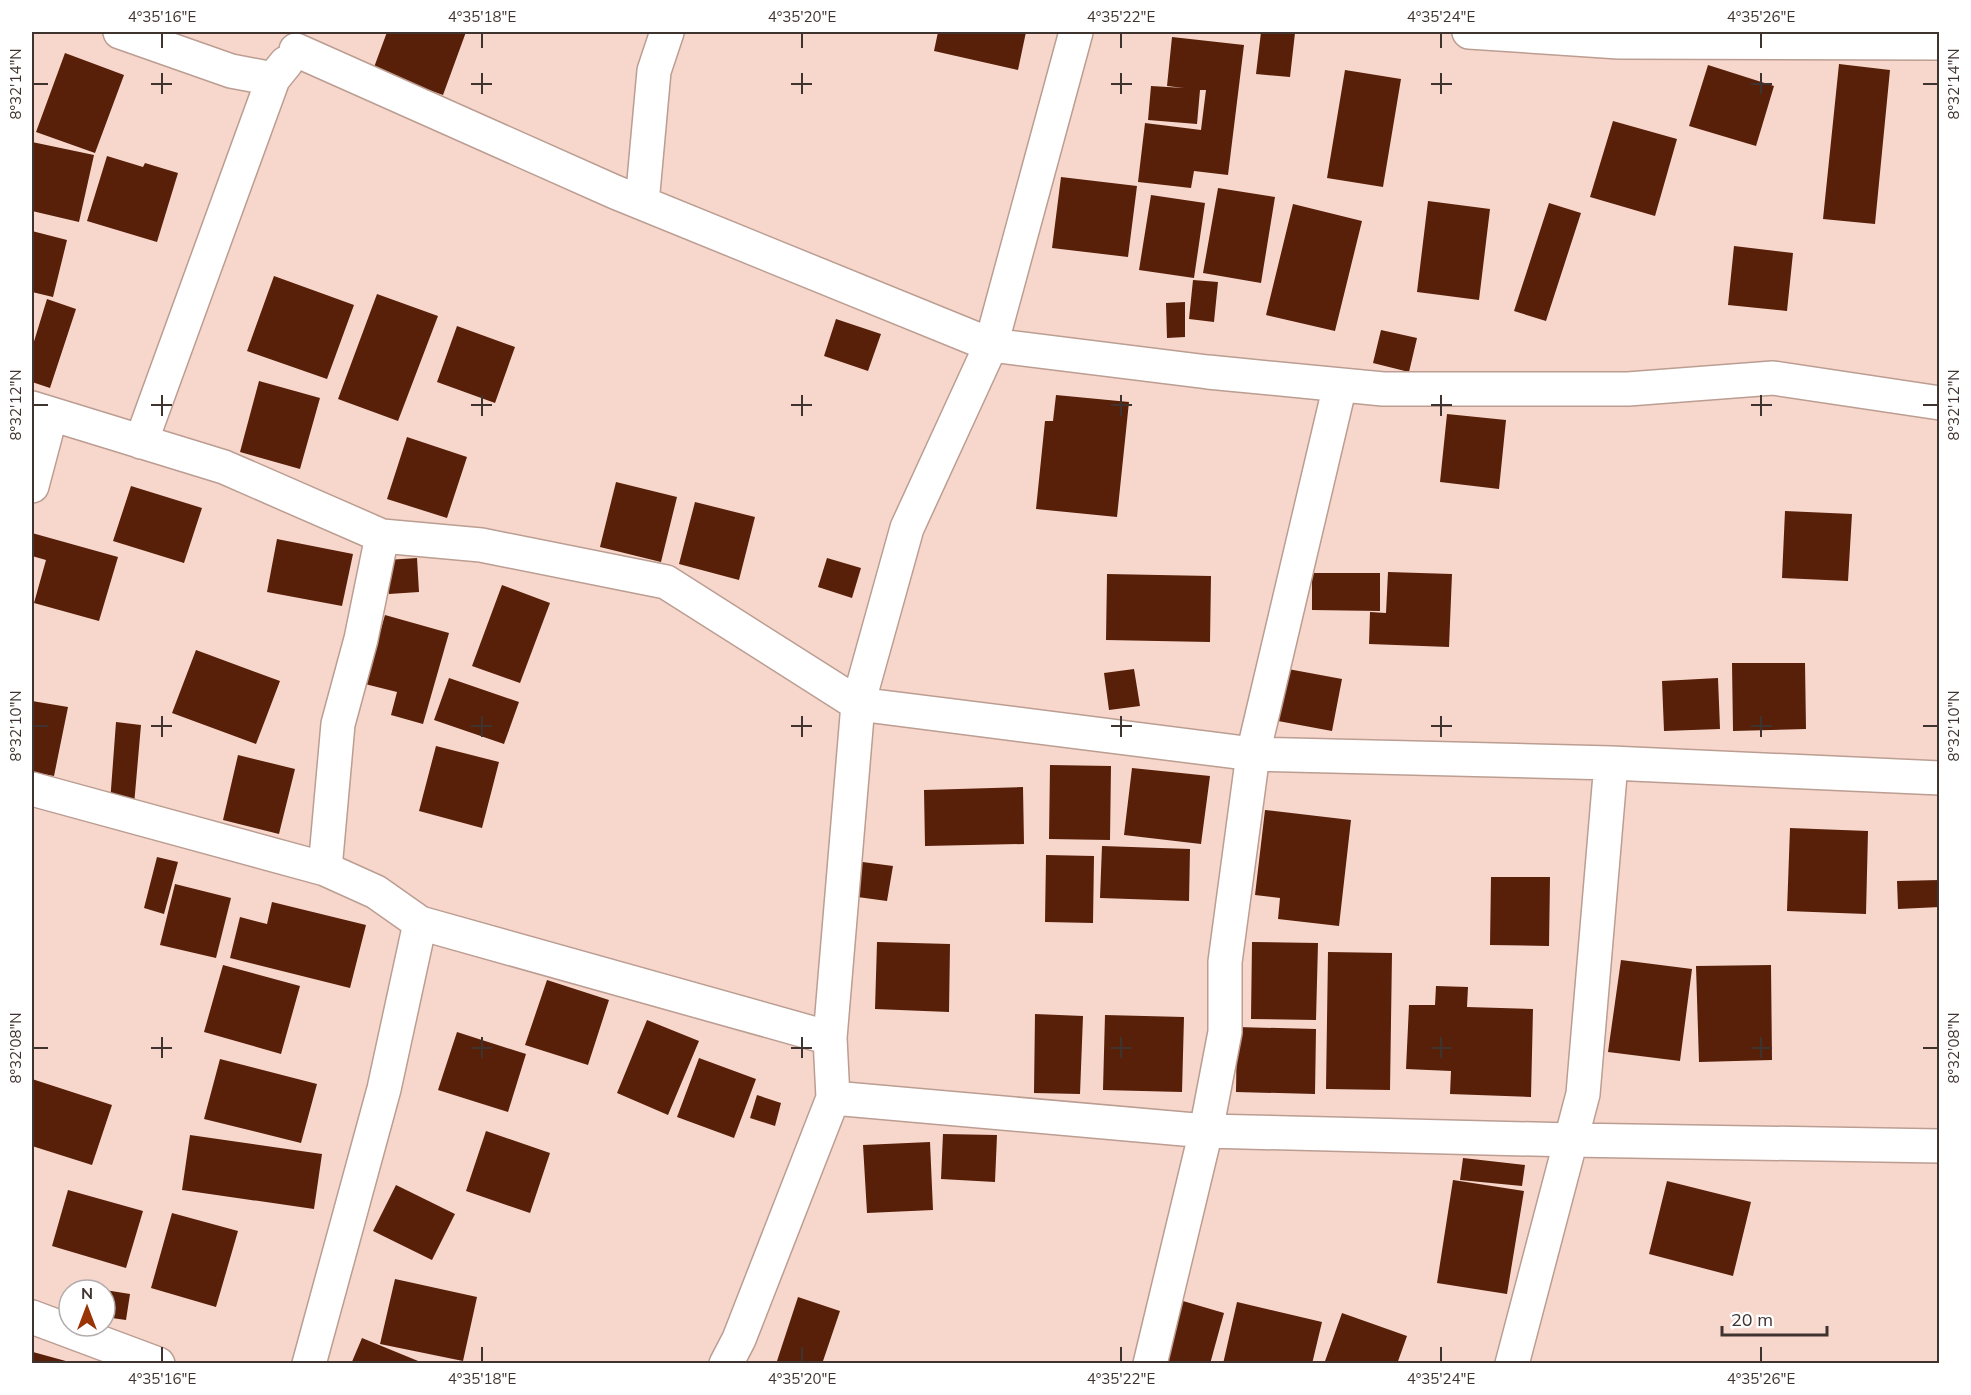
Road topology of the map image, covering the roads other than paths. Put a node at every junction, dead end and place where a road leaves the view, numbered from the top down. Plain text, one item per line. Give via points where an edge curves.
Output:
1 (120, 32) edge
2 (667, 32) edge
3 (1076, 32) edge
4 (1469, 32) edge
5 (303, 41) edge
6 (1940, 43) edge
7 (273, 79) junction
8 (642, 203) junction
9 (991, 345) junction
10 (1340, 385) junction
11 (1940, 403) edge
12 (41, 411) edge
13 (141, 442) junction
14 (32, 486) edge
15 (382, 536) junction
16 (858, 705) junction
17 (1253, 754) junction
18 (1611, 763) junction
19 (1940, 778) edge
20 (32, 789) edge
21 (325, 869) junction
22 (420, 923) junction
23 (830, 1038) junction
24 (833, 1098) junction
25 (1206, 1131) junction
26 (1571, 1140) junction
27 (1940, 1146) edge
28 (32, 1317) edge
29 (158, 1364) edge
30 (309, 1364) edge
31 (726, 1364) edge
32 (1150, 1364) edge
33 (1512, 1364) edge

1 - 7 street via 231,71
2 - 8 street via 654,71
3 - 9 street
4 - 6 street via 1619,42
5 - 7 street
5 - 8 street
7 - 13 street
8 - 9 street
9 - 10 street
9 - 16 street via 907,528
10 - 11 street via 1383,389 1628,389 1773,378
10 - 17 street
12 - 13 street
12 - 14 street
13 - 15 street via 224,467
15 - 16 street via 481,545 666,582
15 - 21 street via 361,639 338,724
16 - 17 street
16 - 23 street
17 - 18 street
17 - 25 street via 1225,962 1225,1032
18 - 19 street
18 - 26 street via 1584,1094
20 - 21 street
21 - 22 street via 376,892
22 - 23 street
22 - 30 street via 384,1089
23 - 24 street
24 - 25 street
24 - 31 street via 739,1340
25 - 26 street
25 - 32 street
26 - 27 street
26 - 33 street
28 - 29 street

